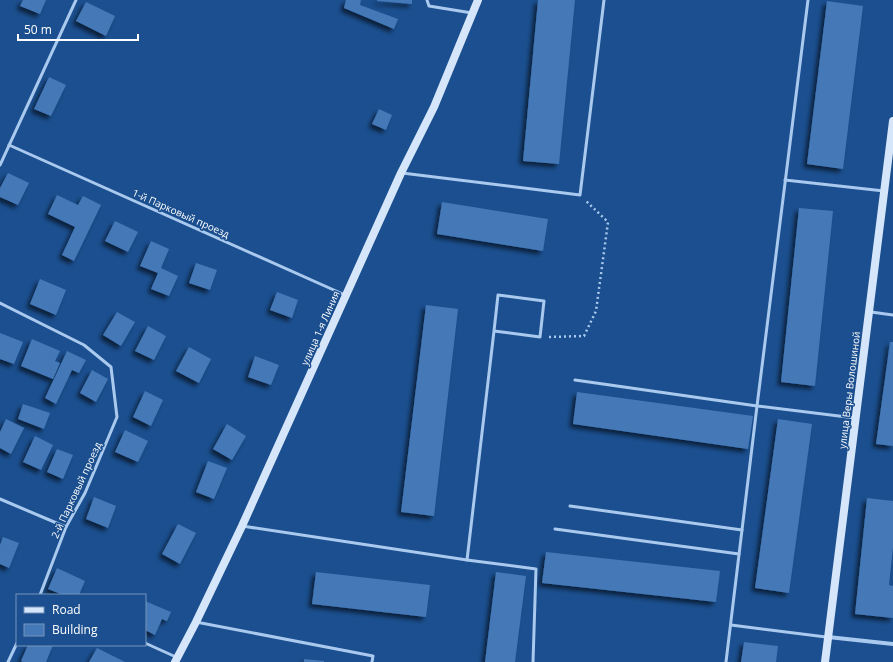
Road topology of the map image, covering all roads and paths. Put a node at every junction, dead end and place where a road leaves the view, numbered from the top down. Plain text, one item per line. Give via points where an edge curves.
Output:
1 (76, 0) edge
2 (427, 0) edge
3 (478, 0) edge
4 (604, 0) edge
5 (808, 0) edge
6 (474, 13) junction
7 (893, 121) edge
8 (892, 134) edge
9 (9, 145) junction
10 (0, 165) edge
11 (400, 173) junction
12 (785, 180) junction
13 (884, 191) junction
14 (580, 195) junction
15 (346, 295) junction
16 (0, 302) edge
17 (869, 312) junction
18 (893, 315) edge
19 (494, 331) junction
20 (540, 337) junction
21 (575, 380) dead end
22 (757, 406) junction
23 (856, 418) junction
24 (0, 499) edge
25 (570, 506) dead end
26 (242, 526) junction
27 (66, 527) junction
28 (554, 529) dead end
29 (742, 530) junction
30 (740, 554) junction
31 (467, 560) junction
32 (40, 594) edge
33 (196, 622) junction
34 (731, 625) junction
35 (828, 637) junction
36 (146, 644) edge
37 (893, 644) edge
38 (16, 645) edge
39 (176, 660) edge
40 (8, 662) edge
41 (372, 662) edge
42 (533, 662) edge
43 (726, 662) edge
44 (824, 662) edge

1 - 9 lane
2 - 6 lane via 429,6
3 - 6 main road, улица 1-я Линия
4 - 14 lane
5 - 12 lane
6 - 11 main road, улица 1-я Линия via 434,107
7 - 8 main road, улица Веры Волошиной
8 - 13 main road, улица Веры Волошиной
9 - 10 lane
9 - 15 lane, 1-й Парковый проезд
11 - 14 lane
11 - 15 main road, улица 1-я Линия
12 - 13 lane
12 - 22 lane
13 - 17 main road, улица Веры Волошиной
14 - 20 path via 608,222 596,311 584,336
15 - 26 main road, улица 1-я Линия
16 - 27 lane, 2-й Парковый проезд via 84,346 111,367 117,417 85,493
17 - 18 lane
17 - 23 main road, улица Веры Волошиной
19 - 20 lane
19 - 20 lane via 498,295 514,297 544,301
19 - 31 lane
21 - 22 lane
22 - 23 lane
22 - 29 lane
23 - 35 main road, улица Веры Волошиной
24 - 27 lane
25 - 29 lane
26 - 31 lane
26 - 33 main road, улица 1-я Линия
27 - 32 lane, 2-й Парковый проезд
28 - 30 lane
29 - 30 lane
30 - 34 lane
31 - 42 lane via 536,569
33 - 39 main road, улица 1-я Линия
33 - 41 lane via 373,656
34 - 35 lane
34 - 43 lane
35 - 37 street
35 - 44 main road, улица Веры Волошиной
36 - 39 lane
38 - 40 lane

